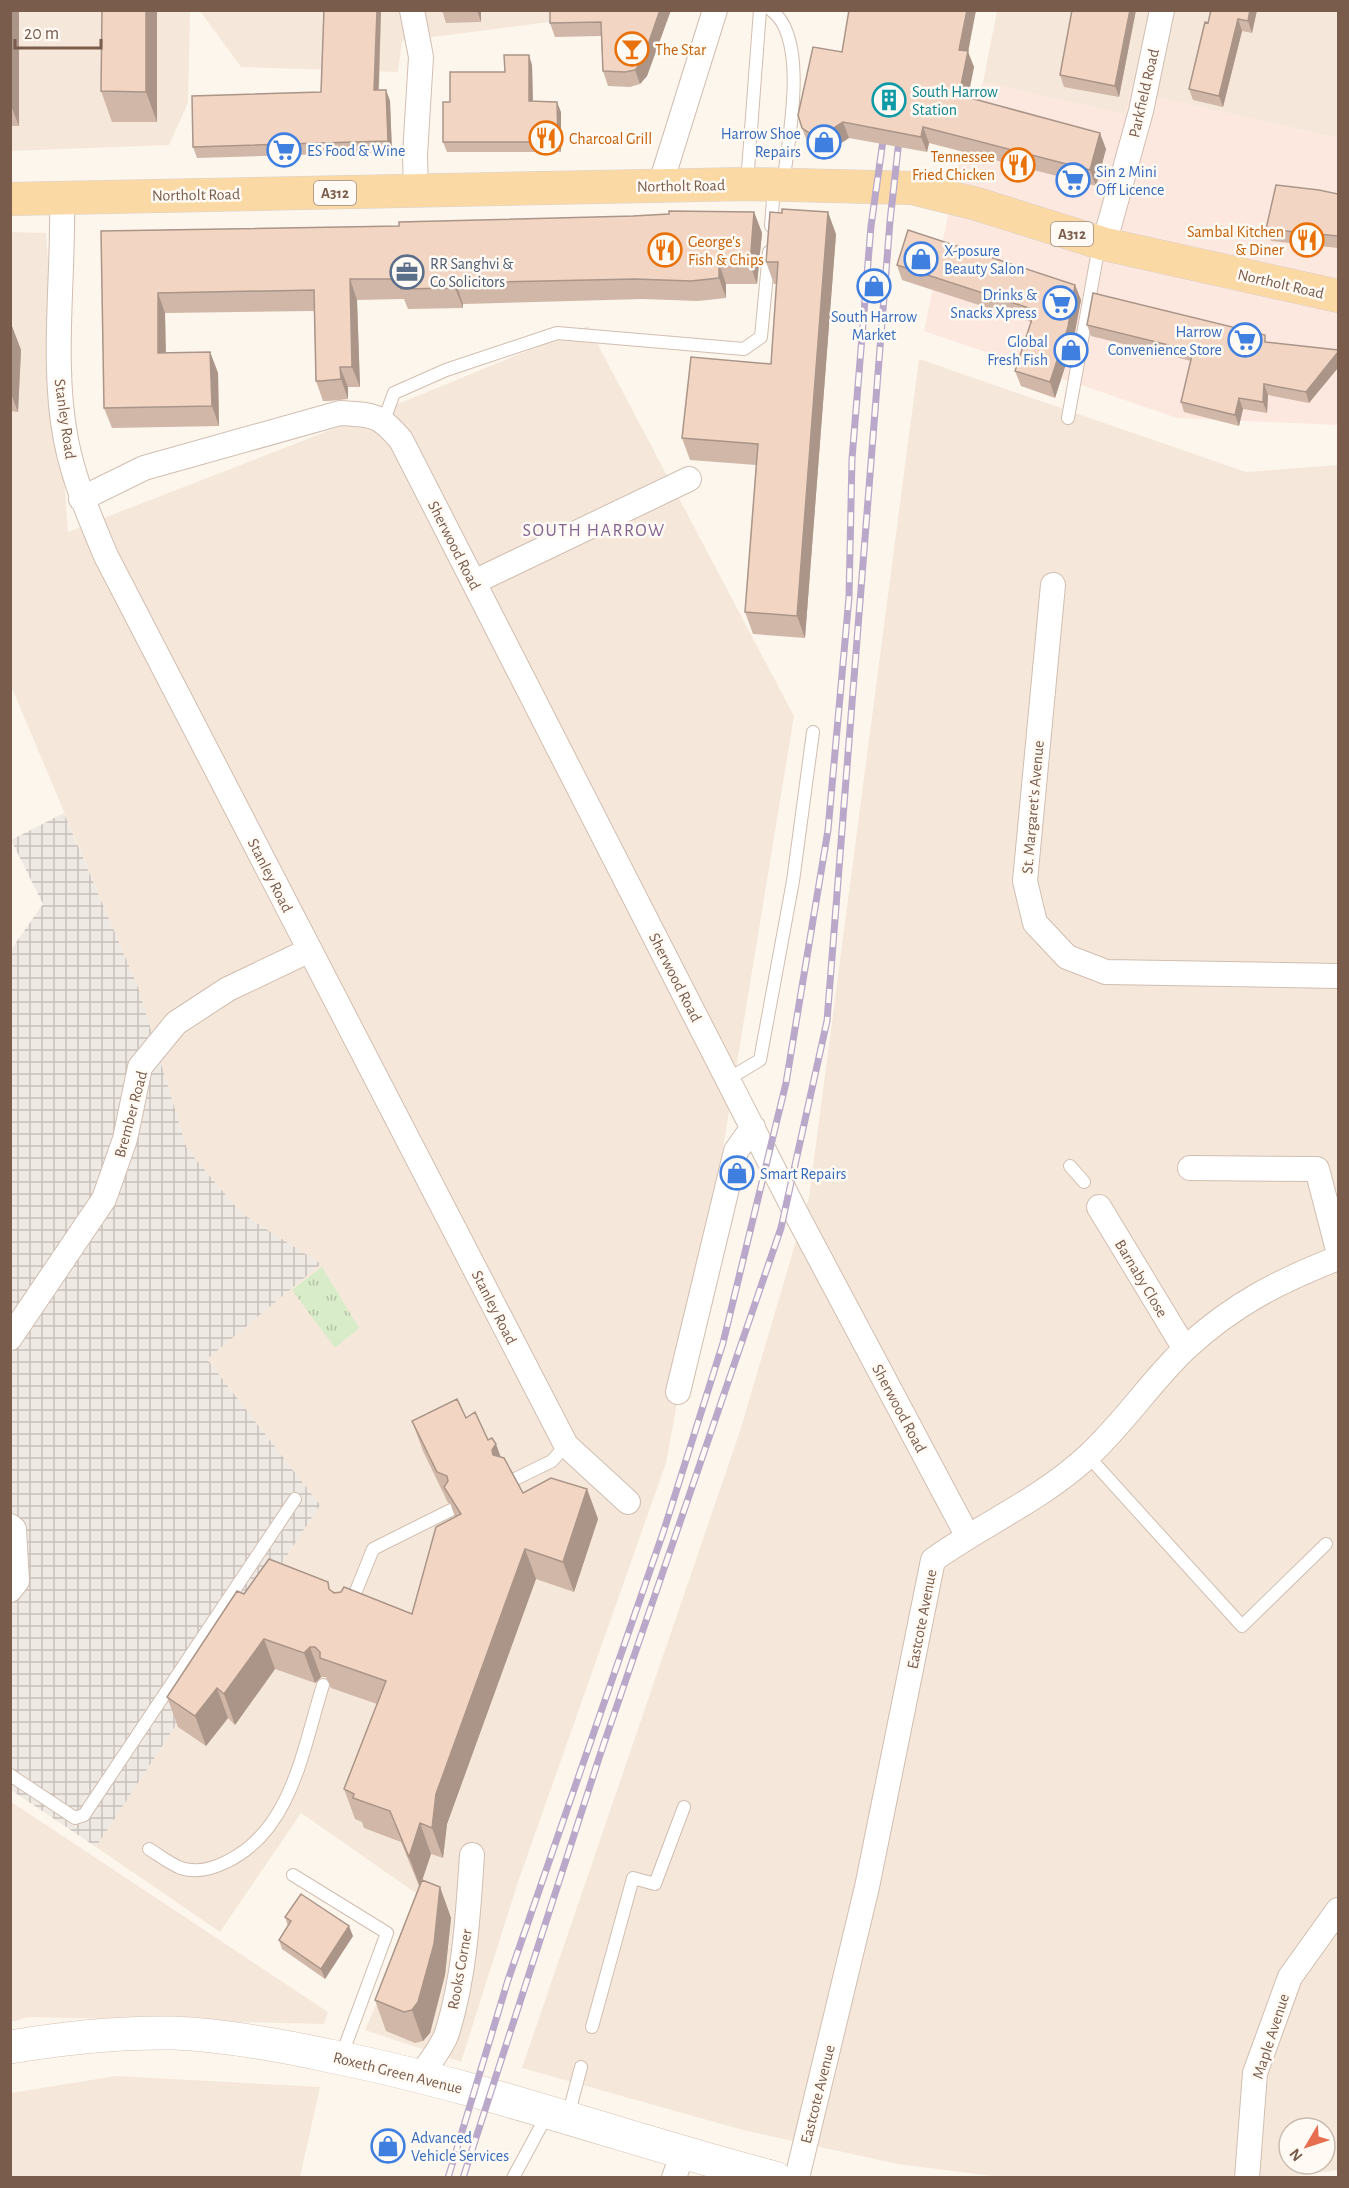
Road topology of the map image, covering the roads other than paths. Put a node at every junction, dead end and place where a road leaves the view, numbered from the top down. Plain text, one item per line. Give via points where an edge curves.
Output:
1 (412, 10) edge
2 (715, 10) edge
3 (759, 10) edge
4 (771, 10) edge
5 (1162, 10) edge
6 (768, 184) junction
7 (660, 186) junction
8 (416, 192) junction
9 (62, 198) junction
10 (10, 199) edge
11 (1101, 243) junction
12 (1338, 296) edge
13 (1068, 418) dead end
14 (384, 420) junction
15 (689, 479) dead end
16 (81, 499) junction
17 (474, 582) junction
18 (1053, 585) dead end
19 (813, 732) dead end
20 (310, 950) junction
21 (1338, 976) edge
22 (728, 1079) junction
23 (753, 1127) junction
24 (1070, 1166) dead end
25 (1190, 1168) dead end
26 (1084, 1182) dead end
27 (1099, 1207) dead end
28 (1338, 1250) edge
29 (1338, 1258) edge
30 (10, 1338) edge
31 (1185, 1348) junction
32 (678, 1392) dead end
33 (566, 1446) junction
34 (1088, 1456) junction
35 (510, 1481) edge
36 (296, 1499) dead end
37 (628, 1502) dead end
38 (451, 1510) edge
39 (10, 1526) edge
40 (967, 1535) junction
41 (1326, 1544) dead end
42 (10, 1590) edge
43 (347, 1615) edge
44 (323, 1685) edge
45 (10, 1775) edge
46 (684, 1807) dead end
47 (150, 1849) dead end
48 (472, 1855) dead end
49 (293, 1875) dead end
50 (1338, 1910) edge
51 (592, 2027) dead end
52 (10, 2047) edge
53 (340, 2058) junction
54 (581, 2067) dead end
55 (420, 2076) junction
56 (558, 2115) junction
57 (678, 2166) edge
58 (513, 2178) edge
59 (775, 2178) edge
60 (797, 2178) edge
61 (1247, 2178) edge

1 - 8 street via 421,57
2 - 7 street
3 - 6 lane
4 - 6 lane via 781,18 792,51 791,114
5 - 11 street, Parkfield Road via 1141,111
6 - 7 main road, Northolt Road / A312
6 - 11 main road, Northolt Road / A312 via 919,189
6 - 14 lane via 761,337 744,349 557,333 446,370 394,393
7 - 8 main road, Northolt Road / A312
8 - 9 main road, Northolt Road / A312
9 - 10 main road, Northolt Road / A312
9 - 16 street, Stanley Road via 60,370 66,439
11 - 12 main road, Northolt Road / A312
11 - 13 lane
14 - 16 street via 340,413 144,468
14 - 17 street, Sherwood Road via 401,440
15 - 17 street
16 - 20 street, Stanley Road via 106,556
17 - 22 street, Sherwood Road
18 - 21 street, St. Margaret's Avenue via 1025,881 1035,923 1067,957 1106,972
19 - 22 lane via 793,881 760,1060
20 - 30 street, Brember Road via 228,989 176,1023 140,1067 124,1139 104,1199
20 - 33 street, Stanley Road
22 - 23 street, Sherwood Road
23 - 32 street via 736,1150
23 - 40 street, Sherwood Road
24 - 26 lane
25 - 28 street via 1317,1169
27 - 31 street, Barnaby Close
29 - 31 street, Eastcote Avenue via 1278,1282 1226,1314
31 - 34 street, Eastcote Avenue
33 - 35 lane via 552,1461
33 - 37 street, Stanley Road
34 - 40 street, Eastcote Avenue via 1023,1505
34 - 41 lane via 1242,1626
36 - 45 lane via 84,1815 75,1818
38 - 43 lane via 373,1550
39 - 42 street via 15,1529 16,1581
40 - 60 street, Eastcote Avenue via 933,1560 867,1887
44 - 47 lane via 290,1791 276,1818 255,1841 223,1864 195,1871 180,1868
46 - 51 lane via 655,1884 633,1878
48 - 55 street, Rooks Corner via 468,1916 451,2014 446,2035
49 - 53 lane via 387,1933
50 - 61 street, Maple Avenue via 1290,1977 1255,2073
52 - 53 street, Roxeth Green Avenue via 62,2038 173,2033 282,2046
53 - 55 street, Roxeth Green Avenue
54 - 56 lane
55 - 56 street, Roxeth Green Avenue
56 - 57 street, Roxeth Green Avenue
56 - 58 lane
57 - 59 street, Roxeth Green Avenue

